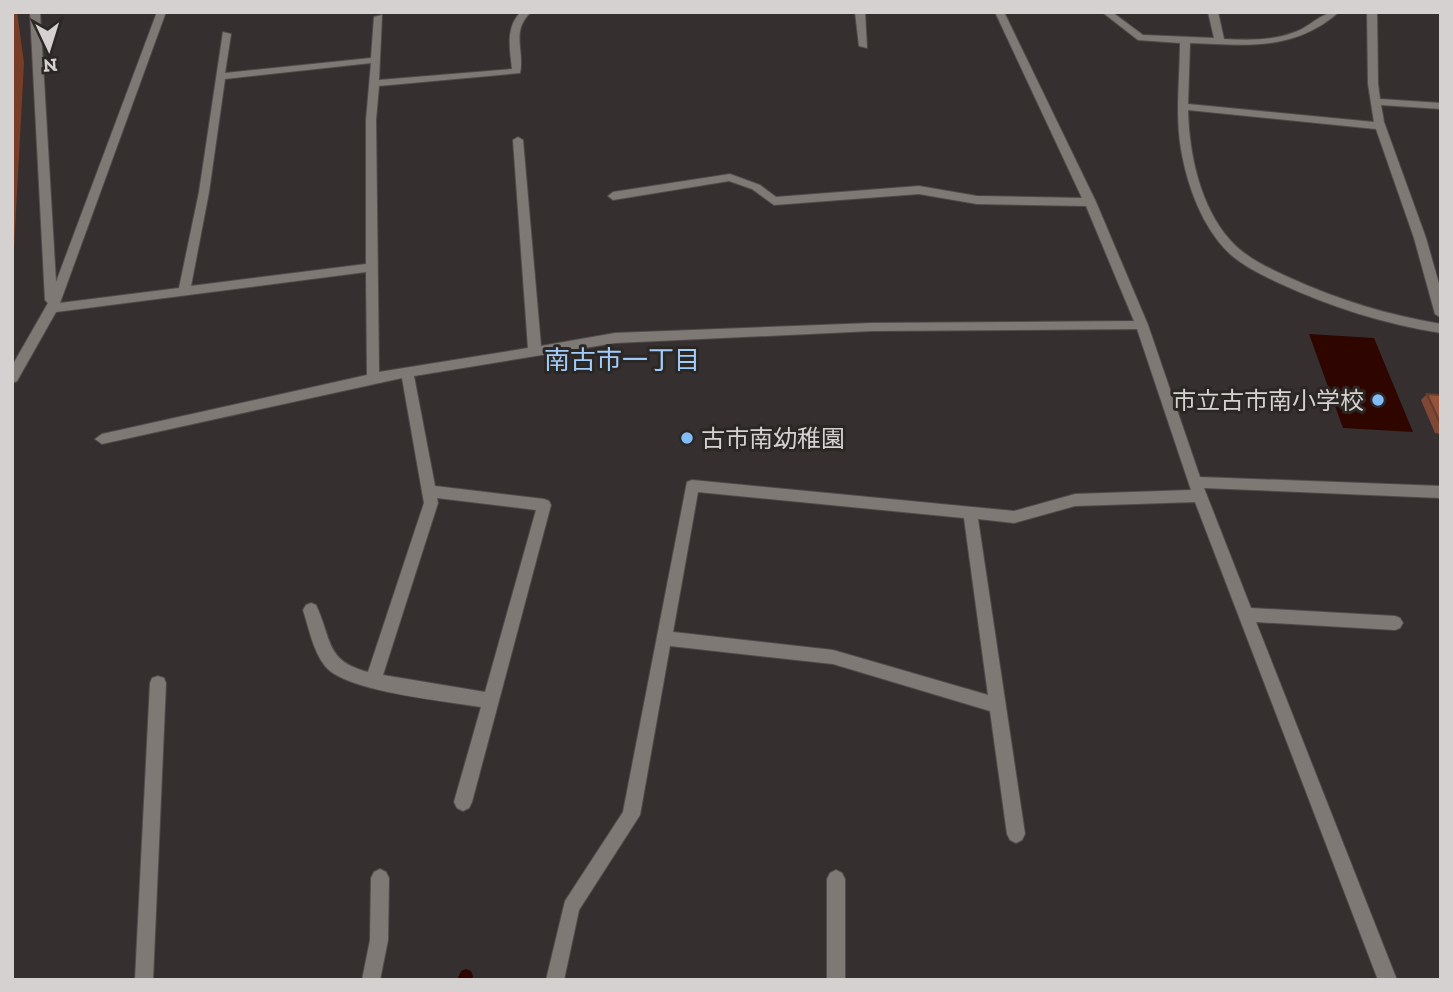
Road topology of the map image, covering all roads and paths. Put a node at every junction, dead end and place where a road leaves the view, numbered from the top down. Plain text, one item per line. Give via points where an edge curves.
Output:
1 (35, 12) edge
2 (162, 12) edge
3 (527, 12) edge
4 (860, 12) edge
5 (999, 12) edge
6 (1106, 12) edge
7 (1213, 12) edge
8 (1335, 12) edge
9 (1372, 12) edge
10 (379, 17) dead end
11 (226, 34) dead end
12 (1185, 42) junction
13 (1220, 42) junction
14 (864, 46) dead end
15 (376, 60) junction
16 (220, 78) junction
17 (374, 83) junction
18 (1376, 102) junction
19 (1441, 106) edge
20 (1185, 107) junction
21 (1380, 126) junction
22 (518, 140) dead end
23 (613, 196) dead end
24 (1090, 202) junction
25 (372, 267) junction
26 (184, 292) junction
27 (52, 308) junction
28 (1441, 314) edge
29 (1142, 325) junction
30 (1441, 329) edge
31 (535, 351) junction
32 (407, 372) junction
33 (12, 378) edge
34 (373, 378) junction
35 (103, 439) dead end
36 (1197, 489) junction
37 (429, 491) junction
38 (1441, 492) edge
39 (970, 513) junction
40 (311, 610) dead end
41 (1245, 614) junction
42 (1395, 623) dead end
43 (664, 638) junction
44 (373, 681) junction
45 (158, 683) dead end
46 (489, 701) junction
47 (998, 706) junction
48 (463, 802) dead end
49 (1017, 834) dead end
50 (380, 878) dead end
51 (835, 879) dead end
52 (145, 980) edge
53 (371, 980) edge
54 (555, 980) edge
55 (836, 980) edge
56 (1388, 980) edge

1 - 27 street
2 - 27 street
3 - 17 street via 515,27 517,71
4 - 14 street
5 - 24 street
6 - 12 street via 1141,38
7 - 13 street
8 - 13 street via 1282,40
9 - 18 street
10 - 15 street
11 - 16 street
12 - 13 street
12 - 20 street
15 - 16 street
15 - 17 street
16 - 26 street
17 - 25 street
18 - 19 street
18 - 21 street
20 - 21 street
20 - 30 street via 1185,147 1193,183 1232,249 1264,271 1332,303 1389,321
21 - 28 street
22 - 31 street
23 - 24 street via 730,177 756,187 774,201 919,190 977,200
24 - 29 street
25 - 26 street
25 - 34 street
26 - 27 street
27 - 33 street
29 - 31 street via 872,327 615,338
29 - 36 street
31 - 32 street
32 - 34 street
32 - 37 street
34 - 35 street
36 - 38 street
36 - 39 street via 1074,500 1014,517
36 - 41 street
37 - 44 street via 431,503
37 - 46 street via 544,505
39 - 43 street via 692,486
39 - 47 street
40 - 44 street via 329,663 346,675
41 - 42 street
41 - 56 street
43 - 47 street via 833,657
43 - 54 street via 631,815 571,907
44 - 46 street
45 - 52 street
46 - 48 street
47 - 49 street
50 - 53 street via 379,940
51 - 55 street

